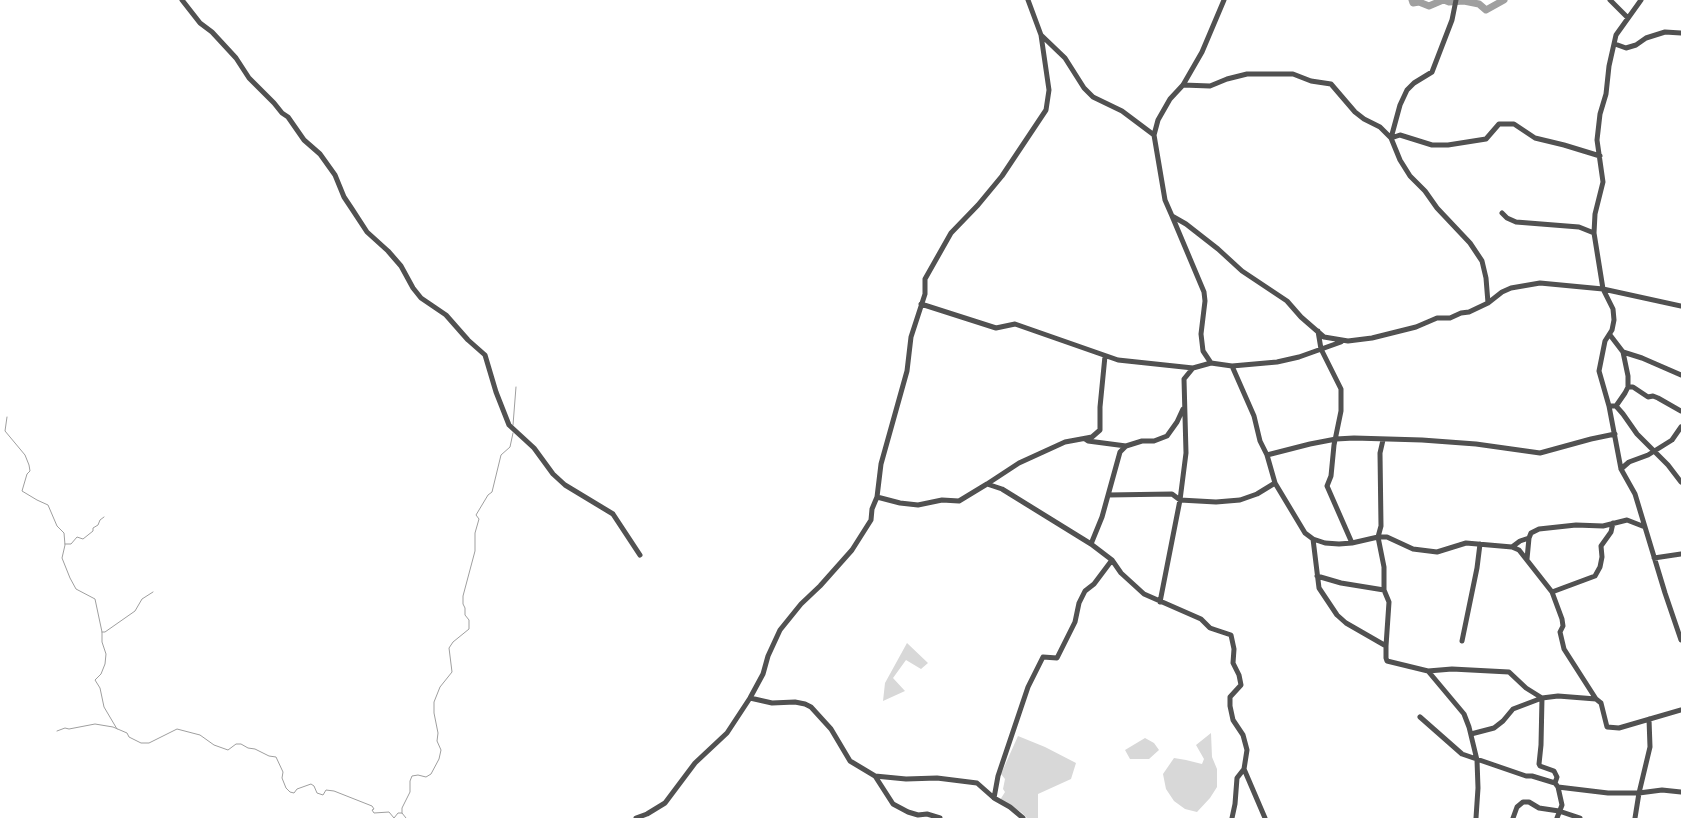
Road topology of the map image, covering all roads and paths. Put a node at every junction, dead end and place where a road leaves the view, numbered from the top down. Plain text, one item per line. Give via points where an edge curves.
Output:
1 (182, 0) edge
2 (1028, 0) edge
3 (1224, 0) edge
4 (1456, 0) edge
5 (1610, 0) edge
6 (1641, 0) edge
7 (1628, 18) junction
8 (1681, 34) edge
9 (1041, 35) junction
10 (1615, 44) junction
11 (1183, 85) junction
12 (1154, 135) junction
13 (1390, 138) junction
14 (1600, 156) junction
15 (1502, 212) dead end
16 (1172, 216) junction
17 (1594, 233) junction
18 (1603, 289) junction
19 (1488, 303) junction
20 (921, 304) junction
21 (1681, 306) edge
22 (1318, 331) junction
23 (1610, 335) junction
24 (1344, 341) junction
25 (1321, 349) junction
26 (1623, 352) junction
27 (1105, 356) junction
28 (1211, 363) junction
29 (1232, 366) junction
30 (1193, 368) junction
31 (1681, 375) edge
32 (1628, 387) junction
33 (1609, 406) junction
34 (1616, 406) junction
35 (1184, 407) junction
36 (1681, 411) edge
37 (1681, 427) edge
38 (1615, 434) junction
39 (1084, 439) junction
40 (1336, 439) junction
41 (1383, 440) junction
42 (1126, 446) junction
43 (1654, 452) junction
44 (1267, 455) junction
45 (1621, 469) junction
46 (1681, 482) edge
47 (1276, 483) junction
48 (986, 484) junction
49 (1108, 494) junction
50 (877, 497) junction
51 (1180, 500) junction
52 (1613, 523) junction
53 (1645, 527) junction
54 (1378, 537) junction
55 (1529, 538) junction
56 (1313, 539) junction
57 (1352, 543) junction
58 (1091, 544) junction
59 (1480, 544) junction
60 (1512, 547) junction
61 (640, 554) dead end
62 (1681, 554) edge
63 (1654, 558) junction
64 (1526, 559) junction
65 (1112, 560) junction
66 (1317, 576) junction
67 (1384, 590) junction
68 (1552, 592) junction
69 (1160, 602) junction
70 (1681, 640) edge
71 (1462, 642) dead end
72 (1386, 646) junction
73 (1428, 671) junction
74 (750, 698) junction
75 (1542, 698) junction
76 (1596, 700) junction
77 (1681, 710) edge
78 (1420, 717) dead end
79 (1649, 718) junction
80 (1471, 734) junction
81 (1478, 760) junction
82 (1244, 769) junction
83 (875, 776) junction
84 (1557, 785) junction
85 (1681, 792) edge
86 (1639, 793) junction
87 (994, 798) junction
88 (1559, 811) junction
89 (636, 818) edge
90 (940, 818) edge
91 (1023, 818) edge
92 (1232, 818) edge
93 (1265, 818) edge
94 (1476, 818) edge
95 (1513, 818) edge
96 (1557, 818) edge
97 (1580, 818) edge
98 (1636, 818) edge

1 - 61 street via 236,58 249,78 288,117 304,140 320,154 367,232 401,266 421,298 446,315 485,355 509,425 534,448 565,485 613,514
2 - 9 street
3 - 11 street via 1202,52
4 - 13 street via 1452,20 1432,72 1407,90
5 - 7 street
6 - 7 street
7 - 10 street via 1616,36
8 - 10 street via 1665,32 1626,48
9 - 12 street via 1071,65 1079,82 1094,97 1122,111
9 - 20 street via 1049,90 1046,110 1002,176 951,233 925,279
10 - 14 street via 1600,114 1597,140
11 - 12 street via 1170,99
11 - 13 street via 1210,86 1247,74 1293,74 1332,84 1355,112 1380,127
12 - 16 street via 1165,200
13 - 14 street via 1400,135 1448,145 1486,138 1498,124 1514,124 1535,138
13 - 19 street via 1410,176 1482,261
14 - 17 street via 1603,182
15 - 17 street via 1516,222 1579,227
16 - 22 street via 1242,271 1287,301
16 - 28 street via 1204,292 1202,344
17 - 18 street
18 - 19 street via 1540,283 1511,288
18 - 21 street
18 - 23 street via 1613,309
19 - 24 street via 1416,327
20 - 27 street via 996,328 1015,324
20 - 50 street via 911,337 907,371 881,464
22 - 24 street via 1324,336
22 - 25 street
23 - 26 street
23 - 33 street via 1605,341 1599,371
24 - 25 street
25 - 29 street via 1277,362
25 - 40 street via 1341,389
26 - 31 street
26 - 32 street
27 - 30 street
27 - 39 street via 1100,430
28 - 29 street
28 - 30 street
29 - 44 street
30 - 35 street via 1184,380
32 - 34 street
32 - 36 street
33 - 34 street
33 - 38 street
34 - 43 street
35 - 42 street via 1167,436
35 - 51 street via 1186,453
37 - 43 street via 1672,440
38 - 41 street via 1540,454 1476,444
38 - 45 street
39 - 42 street
39 - 48 street via 1065,442 1019,463
40 - 41 street
40 - 44 street
40 - 57 street via 1327,486
41 - 54 street
42 - 49 street via 1120,452
43 - 45 street via 1628,462
43 - 46 street
44 - 47 street
45 - 53 street via 1635,494
47 - 51 street via 1240,500
47 - 56 street via 1305,533
48 - 50 street via 959,501 911,505
48 - 58 street via 1002,490
49 - 51 street via 1172,494
49 - 58 street
50 - 74 street via 871,520 852,550 780,630
51 - 69 street
52 - 53 street via 1627,520
52 - 55 street via 1539,529
52 - 68 street via 1601,546 1600,567 1595,576
53 - 63 street
54 - 57 street
54 - 59 street via 1387,537 1413,549 1437,552 1466,544
54 - 67 street via 1384,567
55 - 60 street
55 - 64 street
56 - 57 street via 1324,543
56 - 66 street
58 - 65 street
59 - 60 street
59 - 71 street
60 - 64 street
62 - 63 street
63 - 70 street
64 - 68 street
65 - 69 street via 1144,594
65 - 87 street via 1085,591 1057,658 1043,657 1028,687 998,776
66 - 67 street
66 - 72 street via 1319,588 1337,615
67 - 72 street via 1388,602
68 - 76 street via 1562,619 1560,632 1564,649
69 - 82 street via 1201,619 1210,628 1231,635 1233,663 1241,685 1230,697 1230,706 1247,750
72 - 73 street via 1388,661
73 - 75 street via 1509,672
73 - 80 street via 1464,714
74 - 83 street via 772,703 795,702 812,707 831,729 850,761
74 - 89 street via 727,733 695,763 665,803
75 - 76 street via 1558,696
75 - 80 street via 1513,709 1494,728
75 - 84 street via 1539,764 1554,771
76 - 79 street via 1601,703 1607,727 1619,728
77 - 79 street
78 - 81 street via 1462,754
79 - 86 street via 1650,747
80 - 81 street
81 - 84 street
81 - 94 street
82 - 92 street via 1237,778
82 - 93 street
83 - 87 street via 977,783
83 - 90 street via 893,804 918,815
84 - 86 street via 1599,792
84 - 88 street via 1562,805
85 - 86 street
86 - 98 street
87 - 91 street
88 - 95 street via 1523,802 1517,806
88 - 96 street
88 - 97 street

